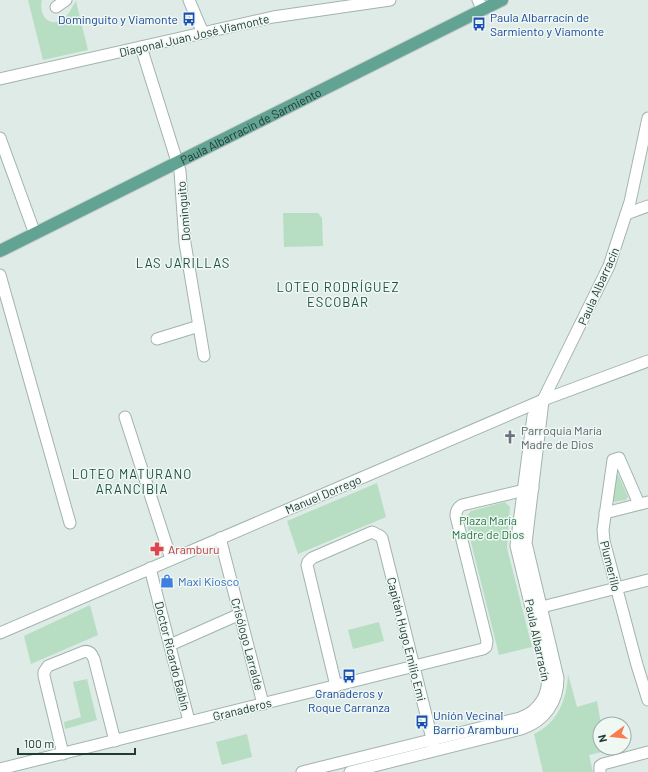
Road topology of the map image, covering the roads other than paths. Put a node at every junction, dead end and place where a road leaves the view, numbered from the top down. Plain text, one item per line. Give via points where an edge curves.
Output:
1 (66, 0) edge
2 (189, 0) edge
3 (390, 0) edge
4 (502, 0) edge
5 (347, 3) edge
6 (480, 5) edge
7 (56, 7) dead end
8 (203, 33) junction
9 (141, 47) junction
10 (0, 79) edge
11 (648, 118) edge
12 (0, 138) edge
13 (177, 162) junction
14 (648, 206) edge
15 (626, 214) junction
16 (35, 234) junction
17 (0, 251) edge
18 (0, 275) edge
19 (199, 326) junction
20 (157, 339) dead end
21 (204, 356) dead end
22 (648, 361) edge
23 (543, 400) junction
24 (125, 417) dead end
25 (528, 489) junction
26 (644, 503) edge
27 (605, 513) junction
28 (70, 523) dead end
29 (220, 538) junction
30 (171, 559) junction
31 (150, 568) junction
32 (648, 580) edge
33 (616, 588) junction
34 (536, 609) junction
35 (240, 614) junction
36 (0, 633) edge
37 (170, 645) junction
38 (414, 666) junction
39 (336, 686) junction
40 (648, 700) edge
41 (263, 704) junction
42 (189, 722) junction
43 (115, 741) junction
44 (434, 746) junction
45 (648, 752) edge
46 (63, 754) junction
47 (602, 768) edge
48 (0, 769) edge
49 (302, 772) edge
50 (350, 772) edge

1 - 7 street
2 - 8 street
3 - 5 street, Diagonal Juan José Viamonte
4 - 6 main road, Paula Albarracín de Sarmiento
5 - 8 street, Diagonal Juan José Viamonte
6 - 13 main road, Paula Albarracín de Sarmiento
8 - 9 street, Diagonal Juan José Viamonte
9 - 10 street, Diagonal Juan José Viamonte
9 - 13 street, Dominguito
11 - 15 street, Paula Albarracín
12 - 16 street
13 - 16 main road, Paula Albarracín de Sarmiento
13 - 19 street, Dominguito via 180,171 185,243
14 - 15 street
15 - 23 street, Paula Albarracín via 604,277
16 - 17 main road, Paula Albarracín de Sarmiento
18 - 28 street
19 - 20 street
19 - 21 street, Dominguito
22 - 23 street, Manuel Dorrego
23 - 25 street, Paula Albarracín
23 - 29 street, Manuel Dorrego
24 - 30 street
25 - 34 street, Paula Albarracín via 526,543
25 - 38 street, Granaderos via 462,505 456,512 487,641 486,647
26 - 27 street
26 - 27 street, Plumerillo via 619,458 613,460
27 - 33 street, Plumerillo via 604,541
29 - 30 street, Manuel Dorrego
29 - 35 street, Crisólogo Larralde
30 - 31 street, Manuel Dorrego
31 - 36 street, Manuel Dorrego
31 - 37 street, Doctor Ricardo Balbín
32 - 33 street
33 - 34 street
33 - 40 street, Plumerillo
34 - 44 street, Paula Albarracín via 558,678 556,695 548,711 528,727
35 - 37 street
35 - 41 street, Crisólogo Larralde
37 - 42 street, Doctor Ricardo Balbín
38 - 39 street, Granaderos
38 - 39 street, Capitán Hugo Emilio Emi via 382,538 372,532 308,562 307,568
38 - 44 street, Capitán Hugo Emilio Emi
39 - 41 street, Granaderos
41 - 42 street, Granaderos
42 - 43 street, Granaderos
43 - 46 street, Granaderos
43 - 46 street via 92,654 83,652 48,666 44,672
44 - 49 street, Paula Albarracín
44 - 50 street, Paula Albarracín
45 - 47 street
46 - 48 street, Granaderos

